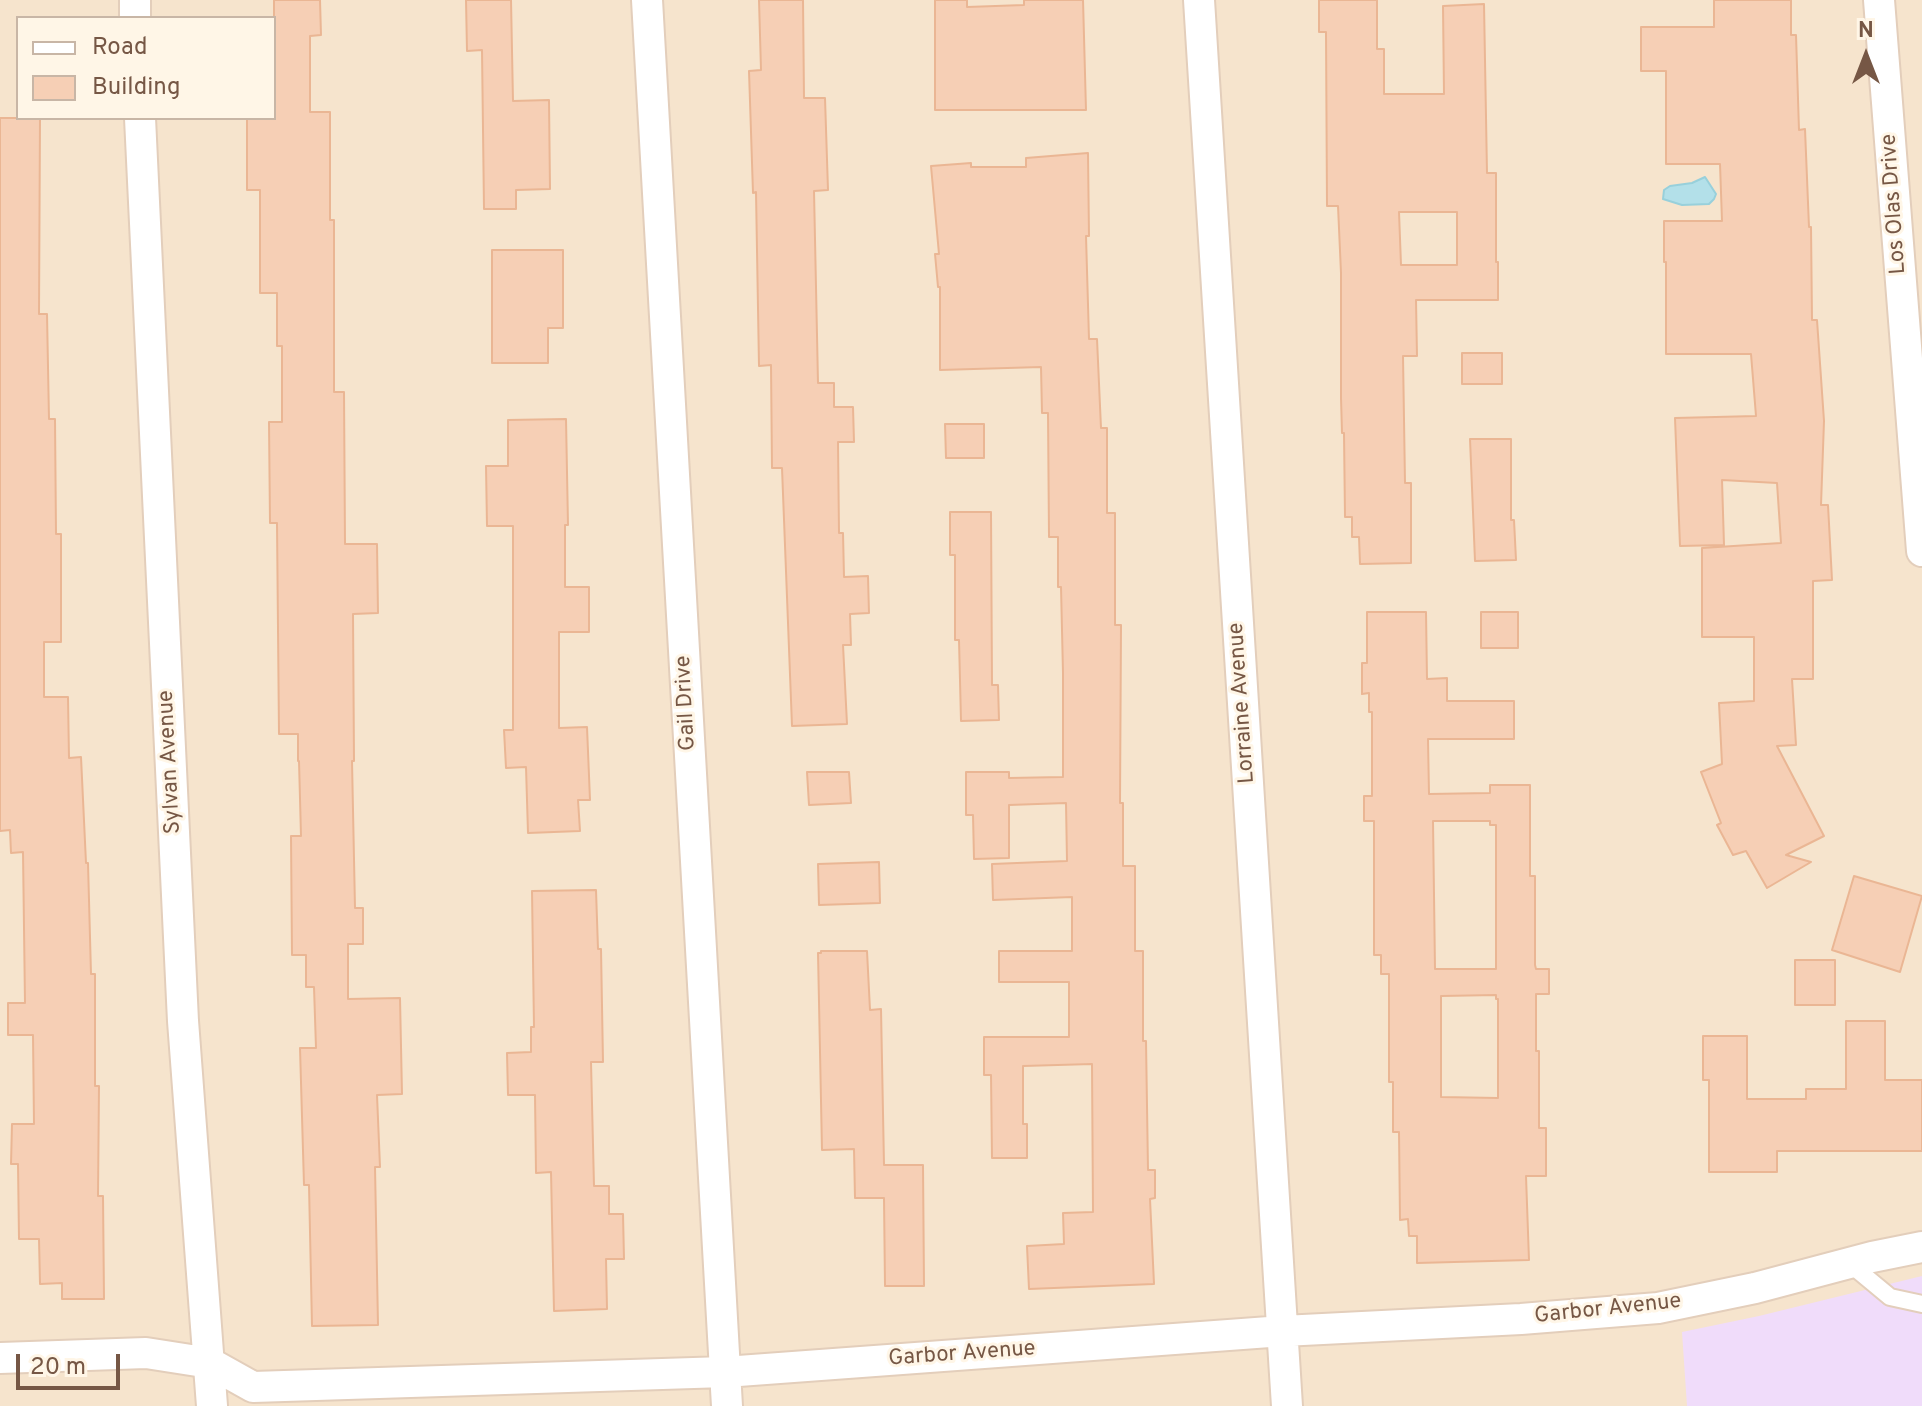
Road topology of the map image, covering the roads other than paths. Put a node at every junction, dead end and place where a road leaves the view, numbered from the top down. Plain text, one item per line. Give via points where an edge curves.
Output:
1 (647, 0) edge
2 (1199, 0) edge
3 (1879, 0) edge
4 (140, 120) edge
5 (1922, 551) edge
6 (1922, 1247) edge
7 (1849, 1263) junction
8 (1922, 1304) edge
9 (1283, 1331) junction
10 (0, 1358) edge
11 (210, 1363) junction
12 (725, 1372) junction
13 (212, 1406) edge
14 (727, 1406) edge
15 (1287, 1406) edge

1 - 12 street, Gail Drive
2 - 9 street, Lorraine Avenue
3 - 5 street, Los Olas Drive
4 - 11 street, Sylvan Avenue via 183,1021
6 - 7 street, Garbor Avenue
7 - 8 lane via 1890,1297
7 - 9 street, Garbor Avenue via 1658,1308
9 - 12 street, Garbor Avenue
9 - 15 street, Lorraine Avenue
10 - 11 street, Garbor Avenue via 146,1353
11 - 12 street, Garbor Avenue via 253,1387
11 - 13 street, Sylvan Avenue
12 - 14 street, Gail Drive

